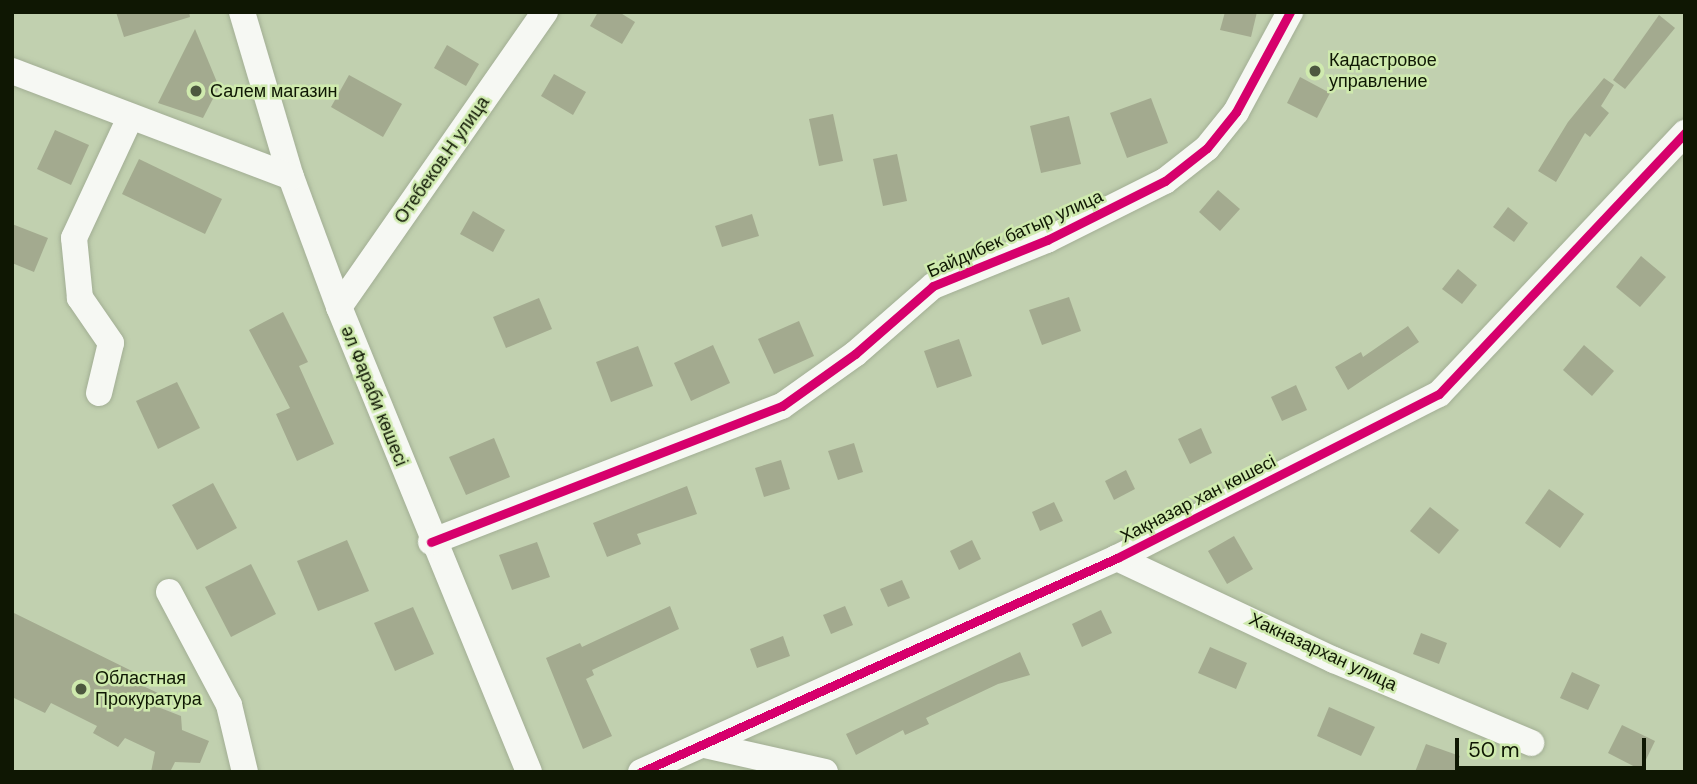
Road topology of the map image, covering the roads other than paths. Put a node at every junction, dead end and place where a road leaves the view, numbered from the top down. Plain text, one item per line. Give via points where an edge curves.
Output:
1 (242, 12) edge
2 (545, 12) edge
3 (1290, 12) edge
4 (12, 71) edge
5 (130, 118) junction
6 (1685, 133) edge
7 (291, 177) junction
8 (339, 307) junction
9 (99, 393) dead end
10 (432, 542) junction
11 (1117, 558) junction
12 (169, 592) dead end
13 (1531, 743) dead end
14 (705, 745) junction
15 (246, 772) edge
16 (529, 772) edge
17 (641, 772) edge
18 (825, 772) edge

1 - 7 street, әл Фараби көшесі
2 - 8 street, Отебеков.Н улица
3 - 10 street, Байдибек батыр улица via 1236,112 1207,148 1165,181 1046,240 933,286 855,354 782,406
4 - 5 street
5 - 7 street
5 - 9 street via 74,238 80,298 111,343
6 - 11 street, Хақназар хан көшесі via 1439,394
7 - 8 street, әл Фараби көшесі
8 - 10 street, әл Фараби көшесі
10 - 16 street, әл Фараби көшесі
11 - 13 street, Хакназархан улица via 1334,660
11 - 14 street, Хақназар хан көшесі
12 - 15 street via 229,705
14 - 17 street, Хақназар хан көшесі
14 - 18 street

